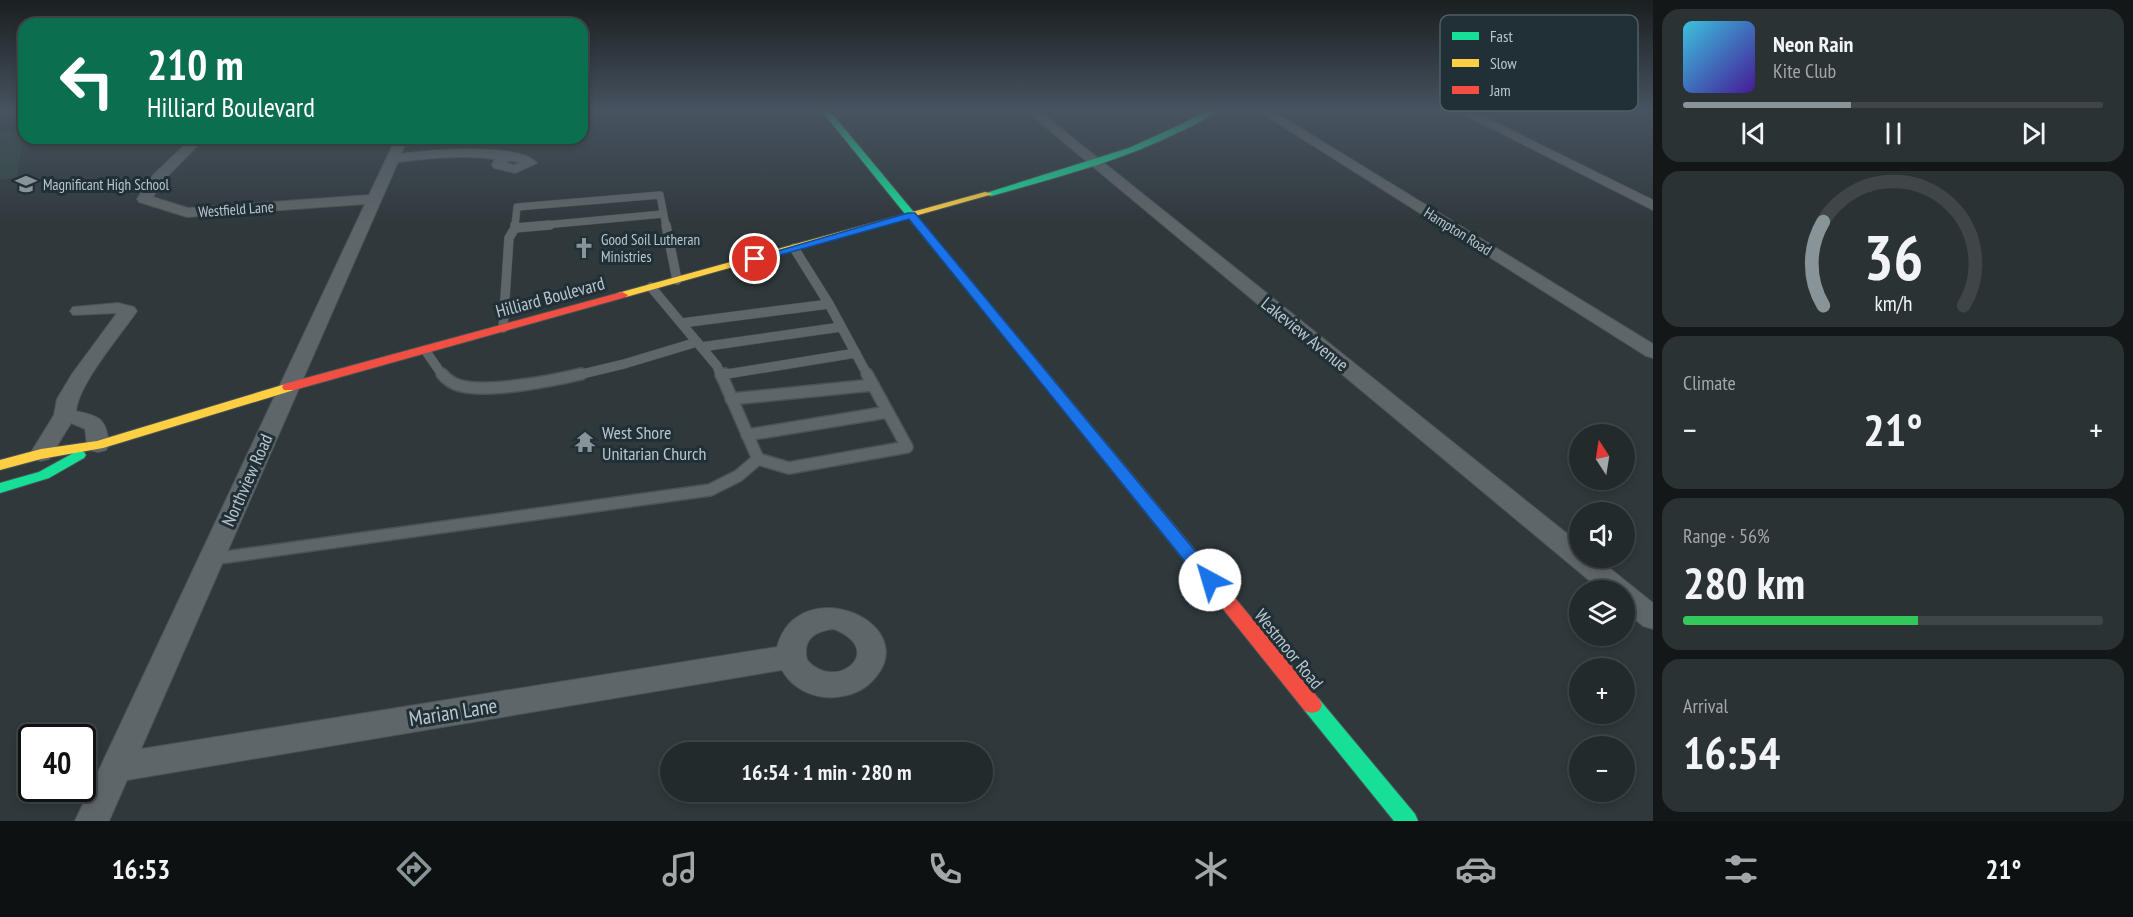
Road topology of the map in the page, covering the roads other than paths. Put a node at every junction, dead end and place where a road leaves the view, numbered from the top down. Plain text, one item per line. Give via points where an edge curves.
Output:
1 (188, 148) edge
2 (397, 148) edge
3 (856, 148) edge
4 (1077, 148) edge
5 (1135, 148) edge
6 (1325, 148) edge
7 (1538, 148) edge
8 (502, 158) dead end
9 (392, 159) junction
10 (1096, 164) junction
11 (376, 199) junction
12 (1653, 206) edge
13 (663, 214) junction
14 (911, 216) junction
15 (515, 228) junction
16 (794, 248) junction
17 (677, 280) junction
18 (651, 287) junction
19 (829, 304) junction
20 (79, 311) dead end
21 (682, 323) junction
22 (842, 327) junction
23 (503, 328) junction
24 (699, 344) junction
25 (424, 350) junction
26 (1653, 352) edge
27 (856, 353) junction
28 (721, 375) junction
29 (873, 385) junction
30 (289, 387) junction
31 (731, 399) junction
32 (888, 412) junction
33 (65, 416) junction
34 (747, 435) junction
35 (98, 445) junction
36 (40, 454) junction
37 (758, 459) junction
38 (0, 465) edge
39 (0, 488) edge
40 (1569, 549) edge
41 (211, 559) junction
42 (1592, 568) edge
43 (1607, 580) edge
44 (1635, 603) edge
45 (1653, 618) edge
46 (790, 657) dead end
47 (116, 767) junction
48 (92, 821) edge
49 (1407, 821) edge

1 - 11 street, Westfield Lane via 157,179 144,199 187,213
2 - 9 street, Northview Road
3 - 14 main road, Westmoor Road
4 - 10 street, Lakeview Avenue
5 - 10 main road, Hilliard Boulevard
6 - 26 street, Hampton Road
7 - 12 street
8 - 9 street via 452,152
9 - 11 street, Northview Road
10 - 14 main road, Hilliard Boulevard
10 - 40 street, Lakeview Avenue
11 - 30 street, Northview Road
13 - 15 lane
13 - 15 lane via 660,195 517,207
13 - 17 lane
14 - 16 main road, Hilliard Boulevard
14 - 49 main road, Westmoor Road
15 - 23 lane via 509,238
16 - 17 main road, Hilliard Boulevard
16 - 19 lane
17 - 18 main road, Hilliard Boulevard
18 - 21 lane
18 - 23 main road, Hilliard Boulevard
19 - 21 lane
19 - 22 lane
20 - 33 street via 128,311 82,374 68,399
21 - 24 lane
22 - 24 lane
22 - 27 lane
23 - 25 main road, Hilliard Boulevard
24 - 25 lane via 571,378 479,387 457,385 443,378
24 - 28 lane
25 - 30 main road, Hilliard Boulevard
27 - 28 lane
27 - 29 lane
28 - 31 lane
29 - 31 lane
29 - 32 lane
30 - 35 main road, Hilliard Boulevard
30 - 41 street, Northview Road
31 - 34 lane
32 - 34 lane
32 - 37 lane via 908,447 789,468
33 - 35 street via 90,421 96,427
33 - 36 street
34 - 37 lane
35 - 36 main road, Hilliard Boulevard
35 - 39 main road, Hilliard Boulevard via 44,475
36 - 38 main road, Hilliard Boulevard
37 - 41 lane via 738,476 710,490
41 - 47 street, Northview Road
42 - 43 street, Lakeview Avenue
44 - 45 street
46 - 47 street, Marian Lane
47 - 48 street, Northview Road

